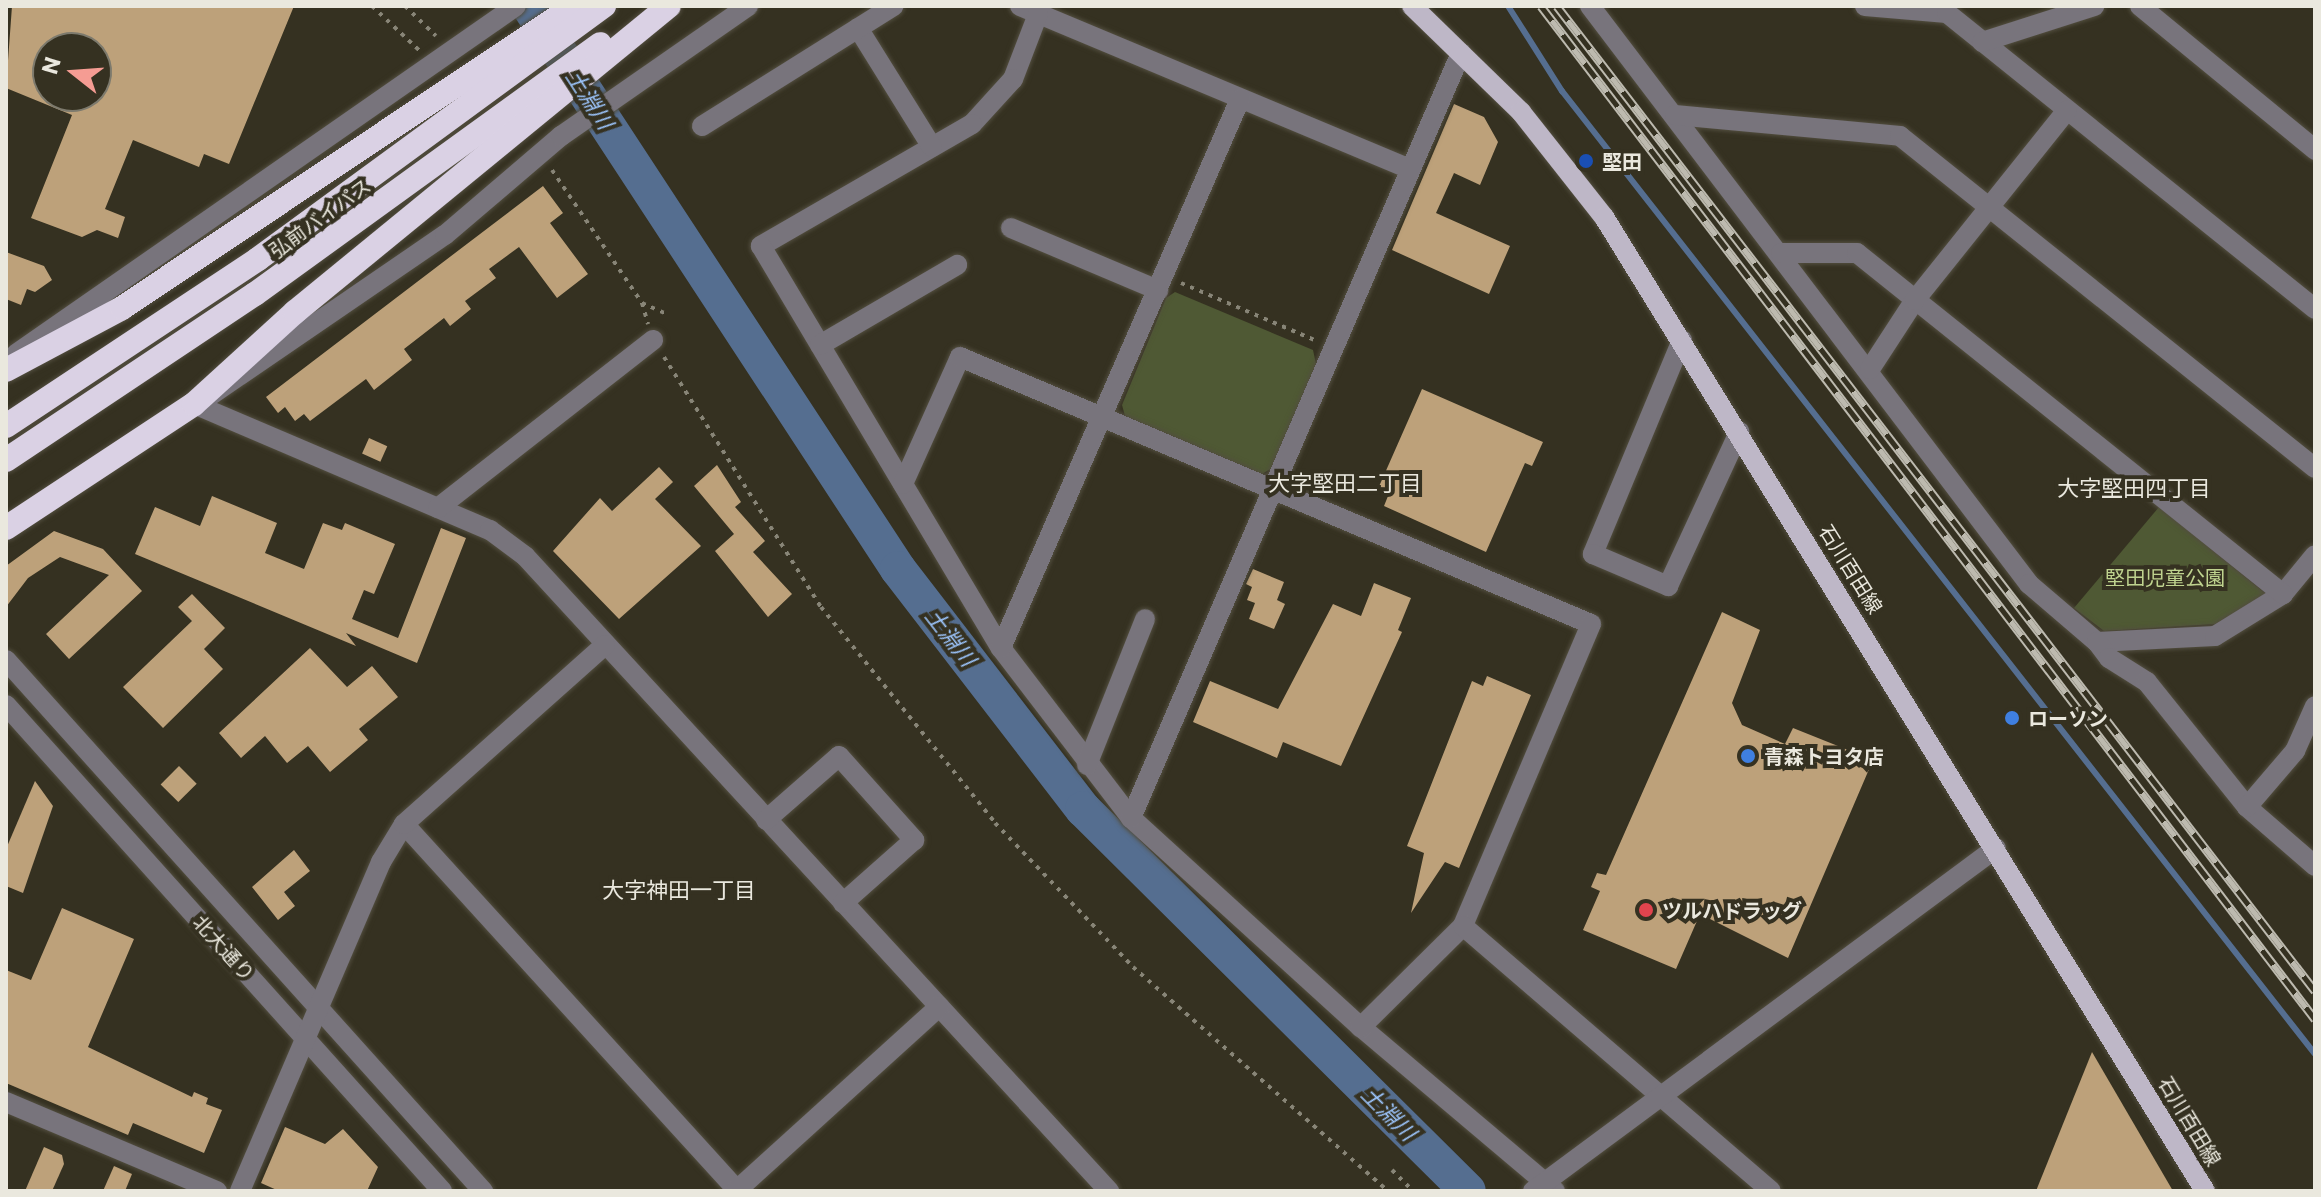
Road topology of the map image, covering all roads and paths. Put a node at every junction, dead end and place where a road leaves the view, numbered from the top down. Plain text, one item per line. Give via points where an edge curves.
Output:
1 (372, 6) edge
2 (405, 6) edge
3 (516, 6) edge
4 (655, 6) edge
5 (669, 6) edge
6 (748, 6) edge
7 (893, 6) edge
8 (1412, 6) edge
9 (1590, 6) edge
10 (1865, 6) edge
11 (2094, 6) edge
12 (2140, 6) edge
13 (592, 8) edge
14 (1029, 10) edge
15 (858, 28) junction
16 (436, 36) dead end
17 (620, 38) junction
18 (1982, 42) junction
19 (423, 53) dead end
20 (1461, 53) junction
21 (504, 65) junction
22 (1240, 99) junction
23 (535, 104) junction
24 (2067, 110) junction
25 (1675, 115) junction
26 (702, 126) dead end
27 (932, 147) junction
28 (2315, 150) edge
29 (551, 168) dead end
30 (1408, 168) junction
31 (1989, 208) junction
32 (1011, 228) dead end
33 (1781, 253) junction
34 (957, 265) dead end
35 (1161, 283) junction
36 (1915, 300) junction
37 (642, 303) junction
38 (2315, 309) edge
39 (667, 314) dead end
40 (653, 340) junction
41 (1682, 340) junction
42 (820, 345) junction
43 (1331, 347) junction
44 (6, 361) edge
45 (1870, 369) junction
46 (6, 370) edge
47 (194, 404) junction
48 (1104, 417) junction
49 (6, 426) edge
50 (1739, 432) junction
51 (9, 459) edge
52 (2315, 468) edge
53 (903, 484) junction
54 (1270, 487) junction
55 (438, 508) junction
56 (6, 528) edge
57 (2315, 555) edge
58 (2283, 594) junction
59 (1145, 619) dead end
60 (2097, 642) junction
61 (605, 645) junction
62 (1001, 648) junction
63 (6, 660) edge
64 (6, 705) edge
65 (2315, 706) edge
66 (1087, 765) junction
67 (2247, 807) junction
68 (1131, 818) junction
69 (766, 820) junction
70 (404, 824) junction
71 (1996, 848) junction
72 (2315, 866) edge
73 (843, 903) junction
74 (1463, 926) junction
75 (318, 1007) junction
76 (939, 1007) junction
77 (1361, 1027) junction
78 (305, 1038) junction
79 (1660, 1096) junction
80 (6, 1102) edge
81 (1392, 1170) dead end
82 (1542, 1188) edge
83 (217, 1191) edge
84 (240, 1191) edge
85 (442, 1191) edge
86 (483, 1191) edge
87 (737, 1191) edge
88 (1109, 1191) edge
89 (1388, 1191) edge
90 (1413, 1191) edge
91 (1771, 1191) edge
92 (2205, 1191) edge

1 - 19 path
2 - 16 path
3 - 44 street
4 - 17 highway
5 - 17 highway
6 - 47 street via 561,136 445,235 238,381
7 - 15 street
8 - 20 main road, 石川百田線
9 - 25 street
10 - 18 street via 1947,13
11 - 18 street
12 - 28 street
13 - 21 highway
14 - 22 street
14 - 27 street via 1013,79 991,107
15 - 26 street
15 - 27 street
17 - 23 highway
18 - 24 street
20 - 30 street
20 - 41 main road, 石川百田線 via 1570,171
21 - 46 highway via 122,308
21 - 49 highway, 弘前バイパス via 258,259
22 - 30 street
22 - 35 street
23 - 47 highway
23 - 51 highway, 弘前バイパス
24 - 31 street
24 - 38 street
25 - 31 street via 1900,136
25 - 33 street
27 - 42 street via 761,246
29 - 37 path
30 - 43 street
31 - 36 street
31 - 52 street
32 - 35 street
33 - 36 street via 1857,253
33 - 45 street
34 - 42 street
35 - 43 path
35 - 48 street
36 - 45 street
36 - 58 street
37 - 39 path
37 - 40 path
40 - 55 street
40 - 89 path via 821,607 995,823 1133,967
41 - 50 main road, 石川百田線
41 - 50 street via 1593,554 1668,586
42 - 53 street
43 - 54 street
45 - 60 street via 2029,584
47 - 55 street
47 - 56 highway
48 - 53 street via 960,357
48 - 54 street
48 - 62 street
50 - 71 main road, 石川百田線
53 - 62 street
54 - 68 street
54 - 74 street via 1591,624
55 - 61 street via 490,530 525,556
57 - 58 street
58 - 60 street via 2215,636
59 - 66 street
60 - 67 street via 2147,682
61 - 69 street
61 - 70 street
62 - 66 street
63 - 75 street
64 - 78 street, 北大通り
65 - 67 street via 2295,751
66 - 68 street
67 - 72 street
68 - 77 street
69 - 73 street
69 - 73 street via 839,756 914,840
70 - 75 street via 381,862
70 - 87 street
71 - 79 street
71 - 92 main road, 石川百田線
73 - 76 street
74 - 77 street
74 - 79 street
75 - 78 street
75 - 86 street
76 - 87 street
76 - 88 street
77 - 82 street
78 - 84 street
78 - 85 street, 北大通り
79 - 82 street
79 - 91 street
80 - 83 street
81 - 90 path

